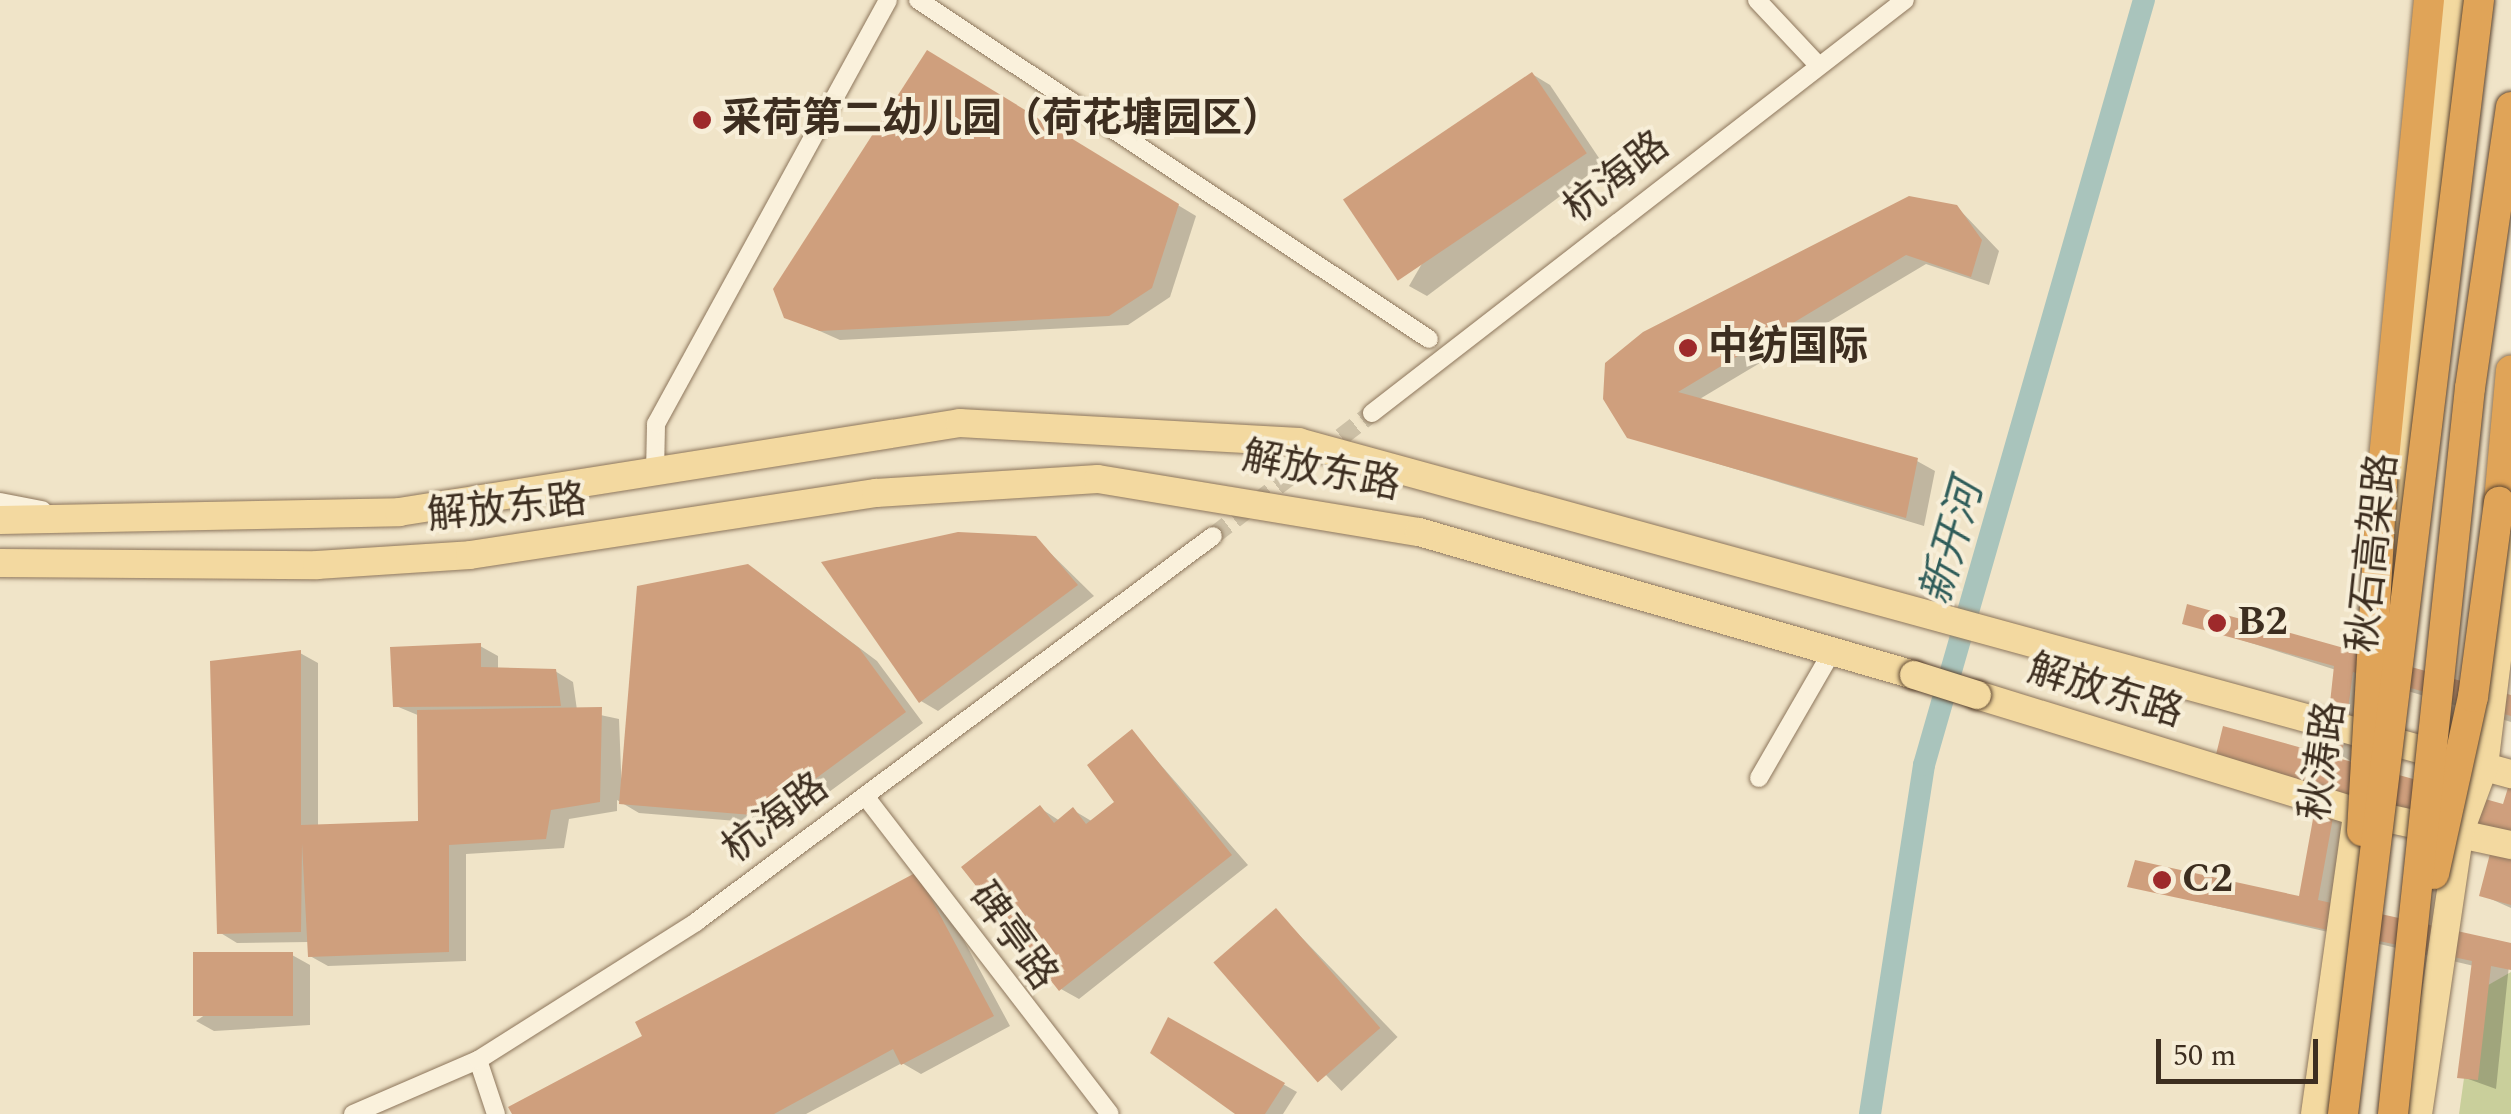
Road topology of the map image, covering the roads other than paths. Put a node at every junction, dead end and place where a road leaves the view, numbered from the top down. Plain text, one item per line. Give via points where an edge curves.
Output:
1 (888, 0) edge
2 (918, 0) edge
3 (1758, 0) edge
4 (1905, 0) edge
5 (2429, 0) edge
6 (2450, 0) edge
7 (2479, 0) edge
8 (1818, 65) junction
9 (2511, 107) edge
10 (1429, 339) dead end
11 (2511, 371) edge
12 (1372, 413) tunnel mouth
13 (655, 473) junction
14 (0, 504) edge
15 (0, 520) edge
16 (79, 520) junction
17 (1214, 536) tunnel mouth
18 (2511, 546) edge
19 (0, 563) edge
20 (78, 568) junction
21 (0, 578) edge
22 (1833, 650) junction
23 (2368, 739) junction
24 (2498, 770) edge
25 (1759, 778) dead end
26 (866, 796) junction
27 (2358, 812) junction
28 (2460, 832) junction
29 (2511, 846) edge
30 (2407, 1000) junction
31 (2355, 1004) junction
32 (478, 1060) junction
33 (353, 1114) edge
34 (496, 1114) edge
35 (1110, 1114) edge
36 (2315, 1114) edge
37 (2343, 1114) edge
38 (2393, 1114) edge
39 (2418, 1114) edge

1 - 13 street via 656,424
2 - 10 street
3 - 8 street
4 - 8 street, 杭海路
5 - 31 highway, bridge via 2372,580
6 - 23 main road, 秋涛路
7 - 31 highway, 秋石高架路, bridge
8 - 12 street, 杭海路
9 - 30 highway, 秋石高架路, bridge via 2470,388
11 - 30 highway, bridge via 2472,697
13 - 16 main road, 解放东路 via 398,512
13 - 23 main road, 解放东路 via 960,423 1298,442
14 - 16 main road, 解放东路
15 - 16 main road, 解放东路
17 - 26 street, 杭海路
18 - 24 main road
19 - 20 main road, 解放东路
20 - 21 main road, 解放东路
20 - 22 main road, 解放东路 via 470,555 876,493 1098,478 1419,532
22 - 25 street
22 - 27 main road, 解放东路, bridge
23 - 24 main road, 解放东路
23 - 27 main road, 秋涛路
24 - 28 main road
26 - 32 street, 杭海路 via 696,922
26 - 35 street, 碑亭路
27 - 28 main road, 解放东路
27 - 36 main road, 秋涛路
28 - 29 main road, 解放东路
28 - 39 main road
30 - 38 highway, 秋石高架路, bridge
31 - 37 highway, 秋石高架路, bridge
32 - 33 street, 杭海路
32 - 34 street

